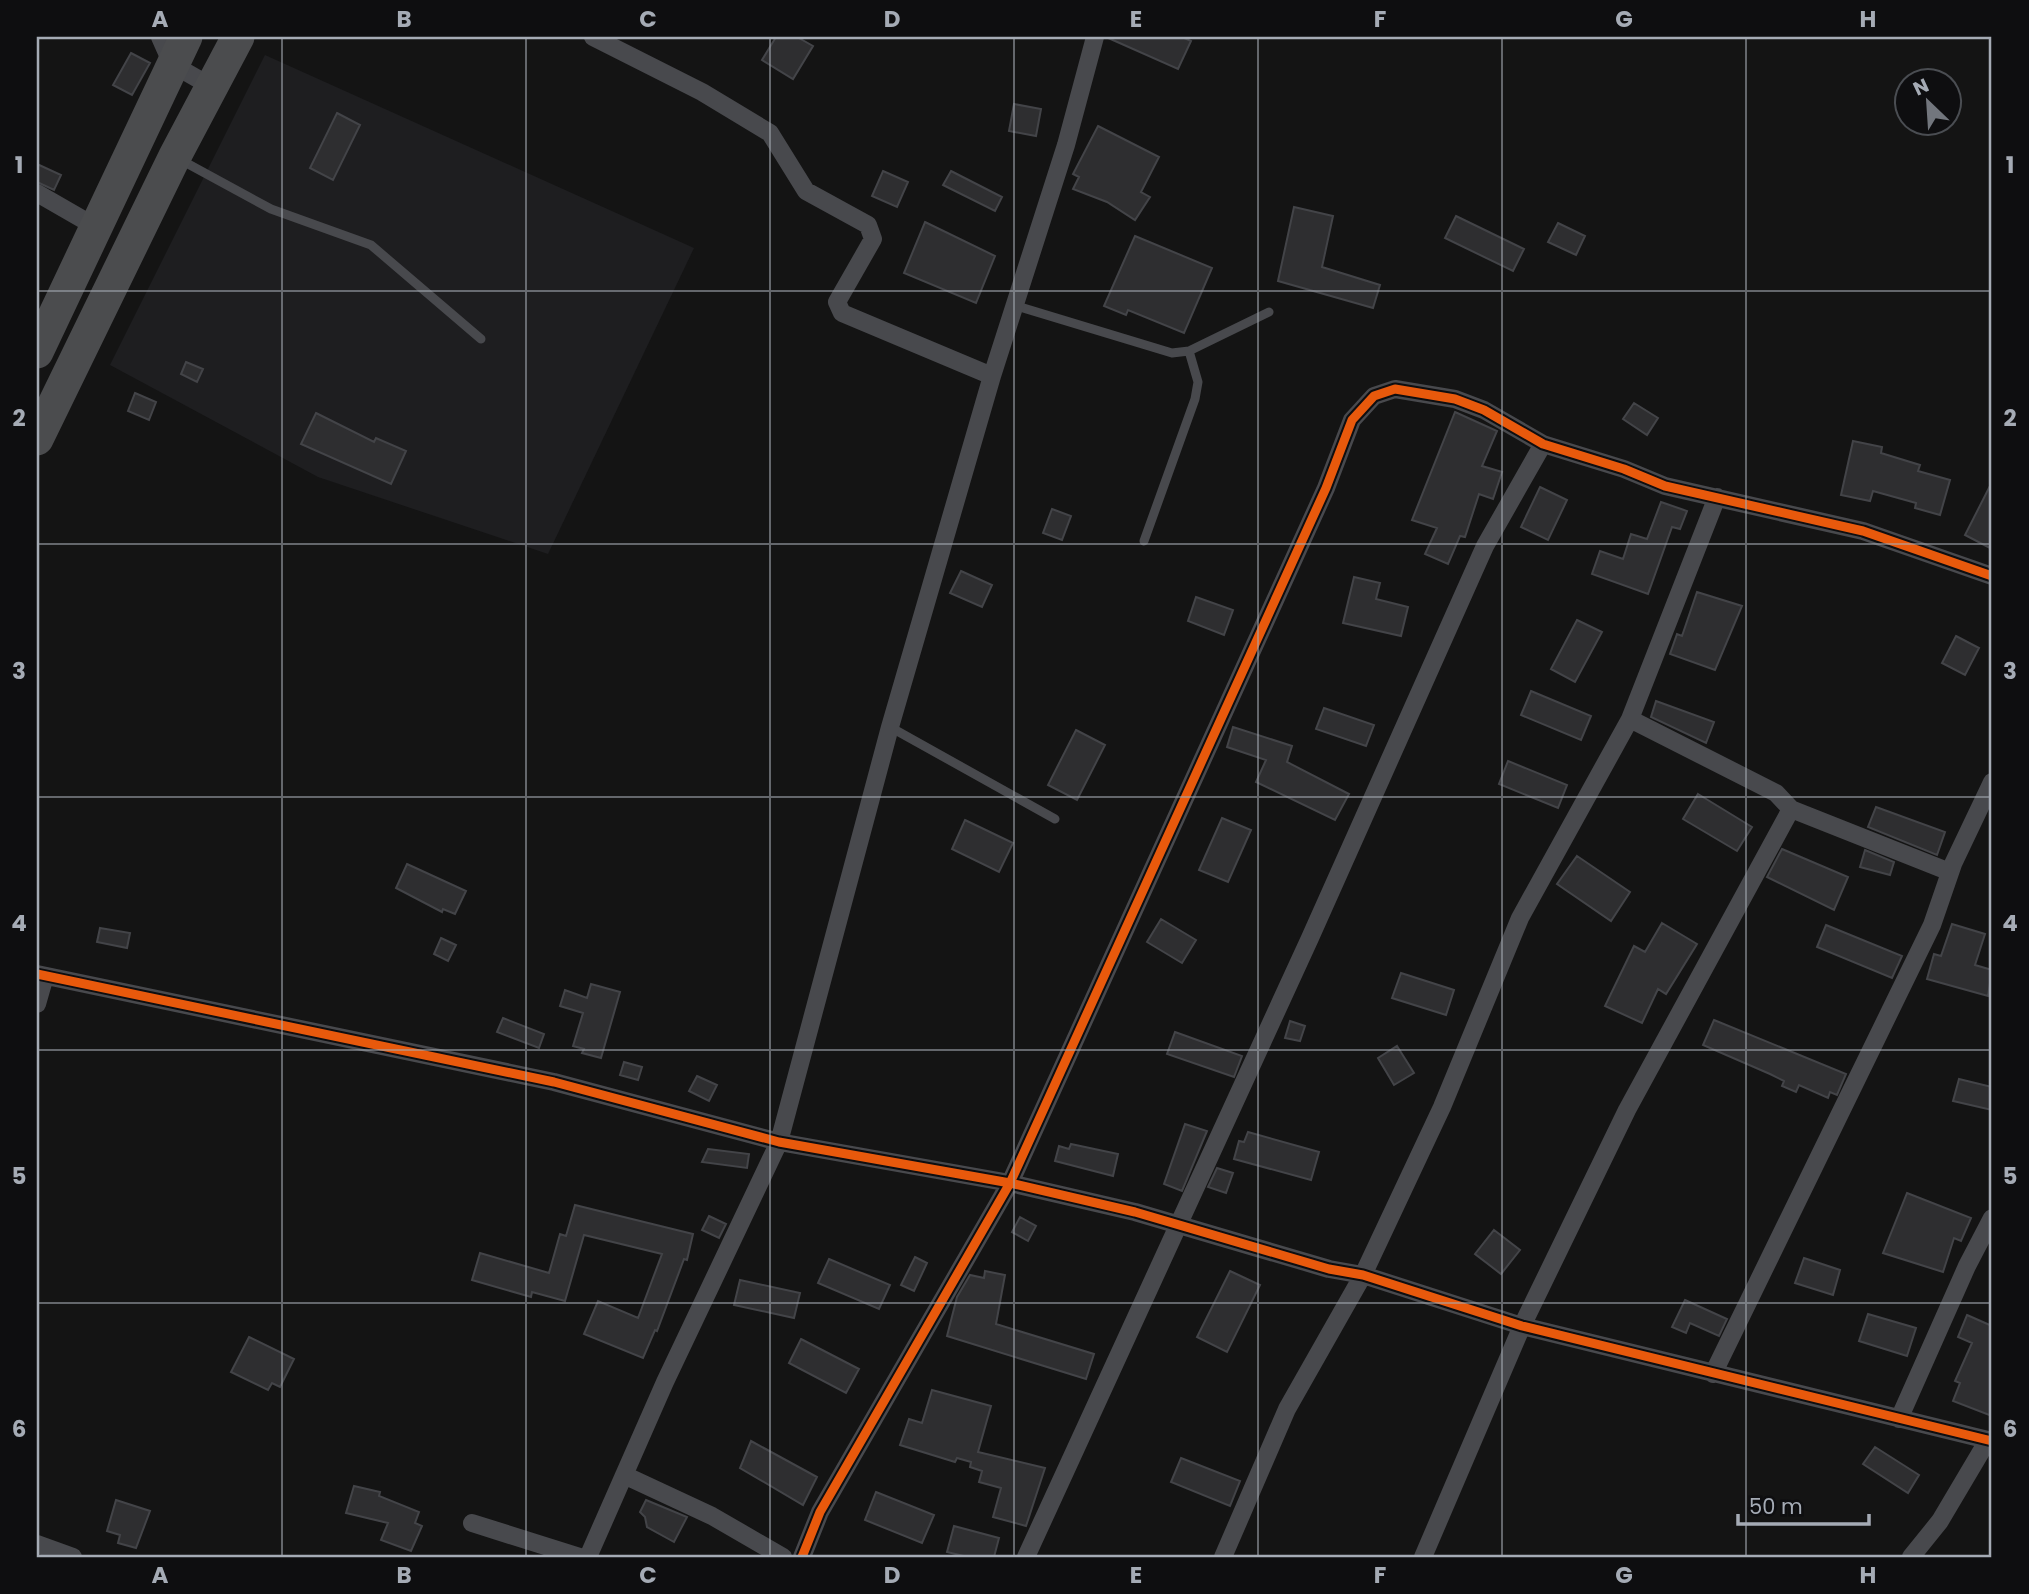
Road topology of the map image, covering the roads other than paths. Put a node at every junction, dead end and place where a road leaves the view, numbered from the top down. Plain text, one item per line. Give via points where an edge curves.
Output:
1 (238, 37) edge
2 (593, 37) edge
3 (1095, 37) edge
4 (173, 46) edge
5 (212, 88) junction
6 (175, 156) junction
7 (37, 193) edge
8 (96, 227) junction
9 (1017, 306) junction
10 (1269, 312) dead end
11 (481, 339) dead end
12 (1189, 351) junction
13 (37, 352) edge
14 (992, 376) junction
15 (37, 439) edge
16 (1543, 444) junction
17 (1717, 497) junction
18 (1144, 541) dead end
19 (1992, 576) edge
20 (1630, 719) junction
21 (890, 727) junction
22 (1992, 782) edge
23 (1791, 809) junction
24 (1055, 819) dead end
25 (1950, 872) junction
26 (41, 975) edge
27 (37, 1004) edge
28 (779, 1142) junction
29 (1010, 1183) junction
30 (1992, 1218) edge
31 (1179, 1225) junction
32 (1363, 1275) junction
33 (1522, 1326) junction
34 (1713, 1374) junction
35 (1899, 1419) junction
36 (1990, 1441) edge
37 (624, 1475) junction
38 (472, 1523) dead end
39 (37, 1544) edge
40 (73, 1557) edge
41 (580, 1557) edge
42 (588, 1557) edge
43 (783, 1557) edge
44 (802, 1557) edge
45 (1026, 1557) edge
46 (1223, 1557) edge
47 (1423, 1557) edge
48 (1911, 1557) edge

1 - 5 highway
2 - 14 street via 702,92 770,133 806,191 868,225 873,239 836,302 842,313
3 - 9 street
4 - 5 street
4 - 8 highway
5 - 6 highway
6 - 11 lane via 271,209 371,245
6 - 15 highway
7 - 8 street
8 - 13 highway
9 - 12 lane via 1172,353
9 - 14 street
10 - 12 lane
12 - 18 lane via 1198,382 1195,400
14 - 21 street
16 - 17 street via 1624,468 1665,486
16 - 29 street via 1455,399 1395,390 1374,396 1352,420 1326,488
16 - 31 street via 1485,546
17 - 19 street via 1863,531
17 - 20 street
20 - 23 street via 1776,793
20 - 32 street via 1520,918 1442,1107
21 - 24 lane
21 - 28 street
22 - 25 street
23 - 25 street
23 - 33 street via 1627,1110
25 - 34 street via 1932,925
26 - 27 street
26 - 28 street via 554,1082
28 - 29 street
28 - 37 street
29 - 31 street
29 - 44 street via 820,1512
30 - 35 street
31 - 32 street
31 - 45 street
32 - 33 street
32 - 46 street via 1287,1409
33 - 34 street
33 - 47 street
34 - 35 street
35 - 36 street
36 - 48 street via 1940,1521
37 - 42 street
37 - 43 street via 712,1516
38 - 41 street
39 - 40 street

